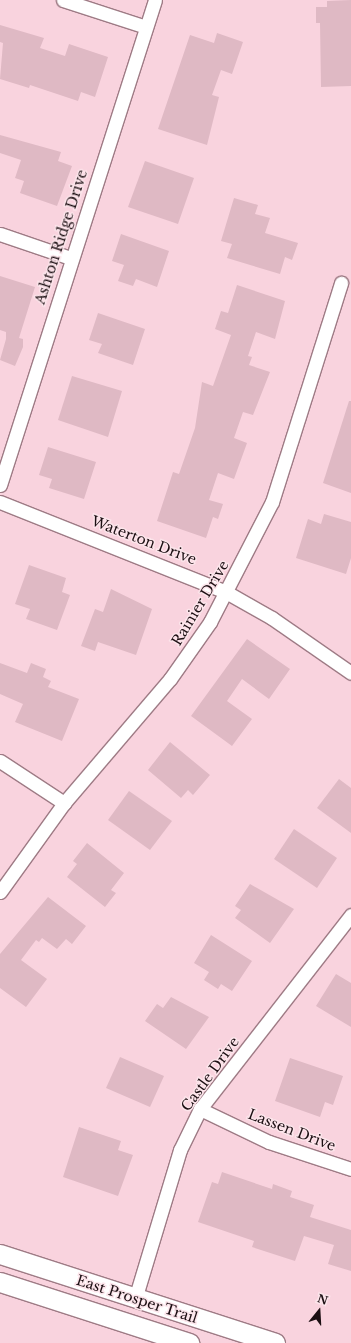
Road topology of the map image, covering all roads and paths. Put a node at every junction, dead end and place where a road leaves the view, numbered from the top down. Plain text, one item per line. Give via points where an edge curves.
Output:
1 (63, 0) edge
2 (155, 0) edge
3 (146, 28) junction
4 (0, 234) edge
5 (70, 258) junction
6 (340, 283) dead end
7 (0, 485) edge
8 (0, 502) edge
9 (226, 592) junction
10 (351, 673) edge
11 (0, 761) edge
12 (64, 802) junction
13 (0, 892) edge
14 (351, 915) edge
15 (200, 1109) junction
16 (351, 1168) edge
17 (0, 1254) edge
18 (0, 1282) edge
19 (135, 1299) junction
20 (189, 1343) edge
21 (274, 1343) edge

1 - 3 street
2 - 3 street, Ashton Ridge Drive
3 - 5 street, Ashton Ridge Drive
4 - 5 street
5 - 7 street, Ashton Ridge Drive
6 - 9 street, Rainier Drive via 272,502
8 - 9 street, Waterton Drive
9 - 10 street, Waterton Drive via 272,618
9 - 12 street, Rainier Drive via 170,679
11 - 12 street
12 - 13 street, Rainier Drive
14 - 15 street, Castle Drive
15 - 16 street, Lassen Drive via 269,1142
15 - 19 street, Castle Drive via 180,1150
17 - 19 main road, East Prosper Trail
18 - 20 main road, East Prosper Trail
19 - 21 main road, East Prosper Trail

